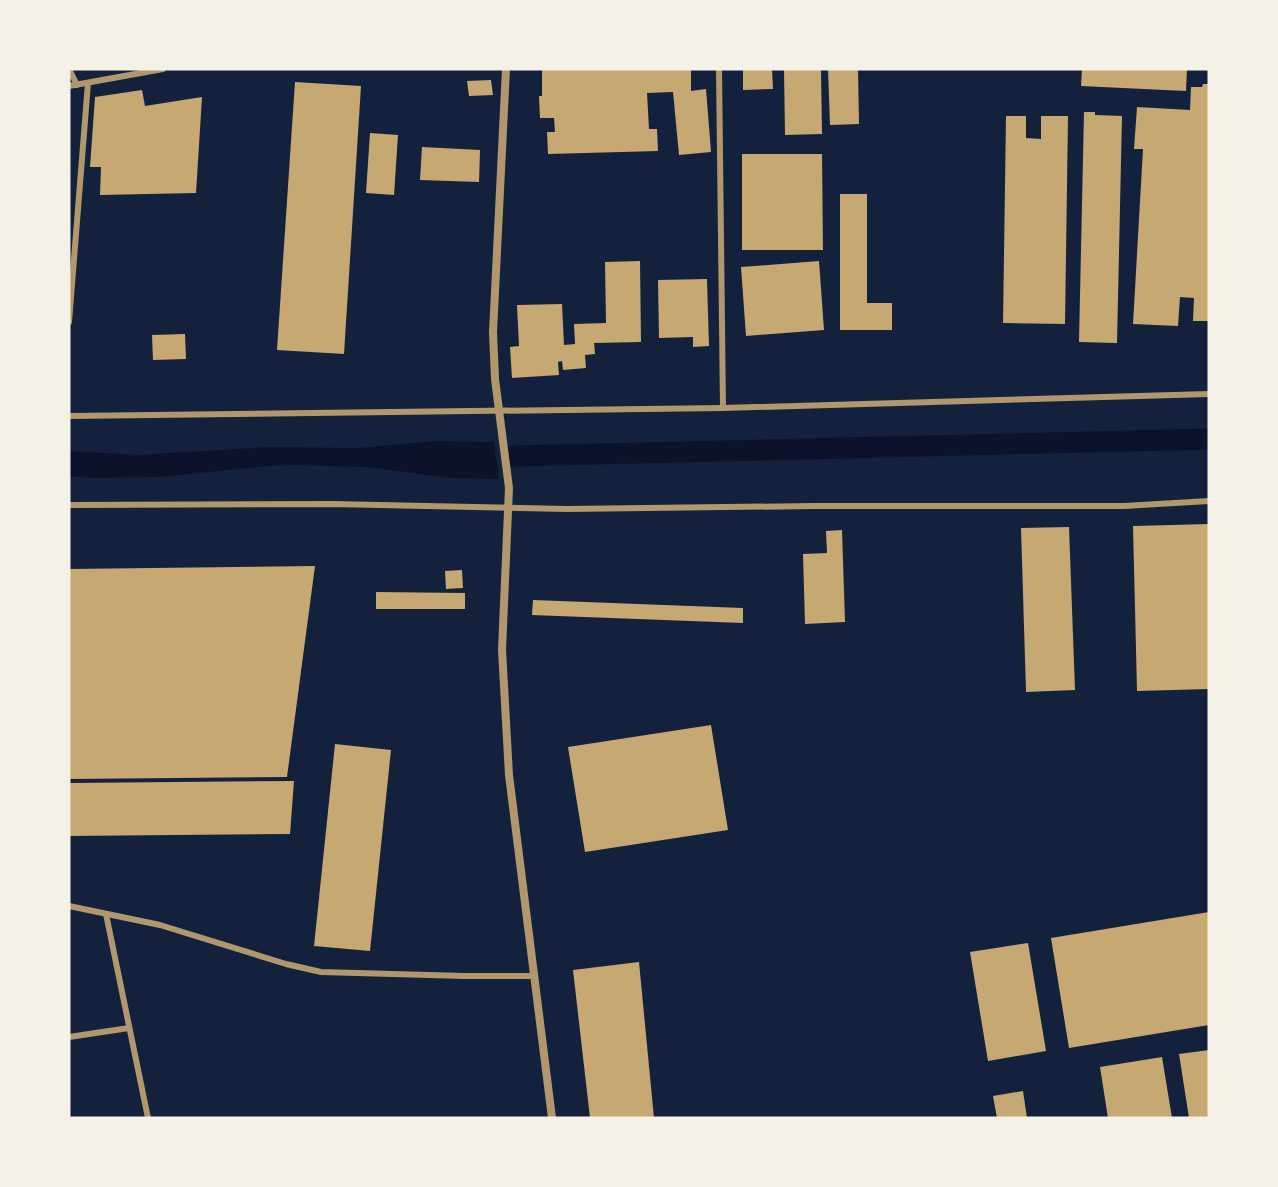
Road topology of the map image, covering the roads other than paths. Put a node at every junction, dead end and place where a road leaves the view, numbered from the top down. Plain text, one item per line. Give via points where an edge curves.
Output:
1 (69, 69) edge
2 (163, 69) edge
3 (506, 69) edge
4 (719, 69) edge
5 (88, 82) junction
6 (77, 85) junction
7 (69, 86) edge
8 (69, 322) edge
9 (1209, 394) edge
10 (723, 408) junction
11 (499, 410) junction
12 (69, 416) edge
13 (1209, 501) edge
14 (69, 505) edge
15 (509, 508) junction
16 (69, 906) edge
17 (106, 914) junction
18 (535, 976) junction
19 (129, 1028) junction
20 (69, 1037) edge
21 (148, 1118) edge
22 (552, 1118) edge

1 - 6 street
2 - 5 street
3 - 11 street via 493,332
4 - 10 street
5 - 6 street
5 - 8 street
6 - 7 street
9 - 10 street
10 - 11 street
11 - 12 street
11 - 15 street
13 - 15 street via 1124,506
14 - 15 street
15 - 18 street via 502,650 506,733
16 - 17 street
17 - 18 street via 160,925 321,972
17 - 19 street
18 - 22 street
19 - 20 street
19 - 21 street

